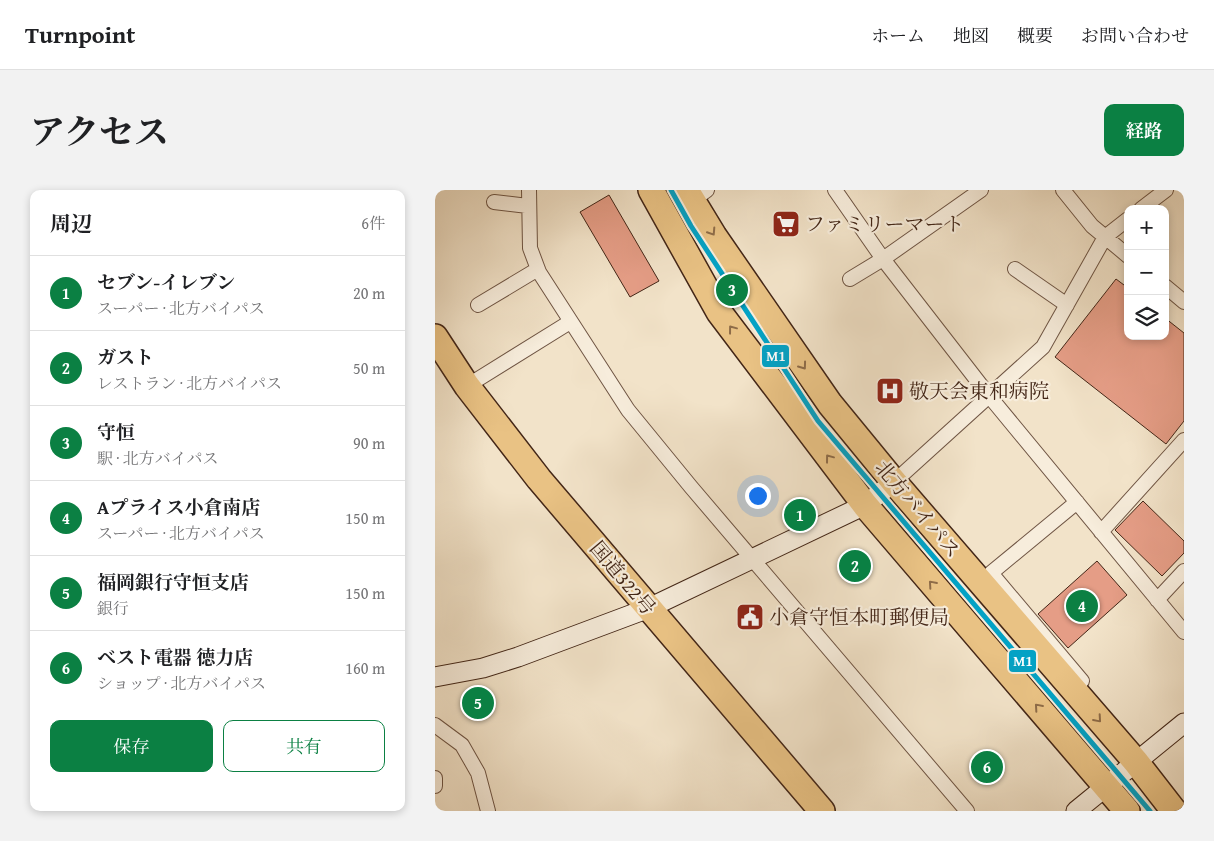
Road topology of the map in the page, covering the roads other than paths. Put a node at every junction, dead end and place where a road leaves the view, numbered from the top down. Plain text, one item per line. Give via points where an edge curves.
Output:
1 (529, 190) edge
2 (651, 190) edge
3 (981, 190) edge
4 (1063, 190) edge
5 (1166, 190) edge
6 (841, 192) edge
7 (695, 194) edge
8 (494, 202) dead end
9 (1146, 205) edge
10 (528, 206) junction
11 (1124, 222) edge
12 (1105, 237) junction
13 (1124, 253) edge
14 (883, 259) junction
15 (538, 269) junction
16 (1015, 269) dead end
17 (850, 279) dead end
18 (1169, 289) edge
19 (1184, 302) edge
20 (478, 305) dead end
21 (1067, 305) junction
22 (570, 322) junction
23 (435, 337) edge
24 (467, 386) junction
25 (990, 397) junction
26 (1184, 440) edge
27 (894, 482) junction
28 (1077, 502) junction
29 (865, 505) junction
30 (1101, 532) junction
31 (753, 559) junction
32 (1184, 570) edge
33 (1157, 600) junction
34 (649, 608) junction
35 (1184, 632) edge
36 (435, 677) edge
37 (1080, 698) junction
38 (1184, 723) edge
39 (435, 725) edge
40 (1136, 762) junction
41 (435, 778) edge
42 (435, 786) edge
43 (1106, 787) junction
44 (488, 811) edge
45 (822, 811) edge
46 (967, 811) edge
47 (1076, 811) edge
48 (1127, 811) edge
49 (1174, 811) edge

1 - 10 street
29 -> 2 highway, 北方バイパス via 719,312
3 - 14 street
4 - 12 street
5 - 9 street
6 - 14 street
7 -> 27 highway, 北方バイパス via 714,236 831,404
8 - 10 street
10 - 15 street via 530,248
11 - 12 street
12 - 13 street
12 - 21 street
14 - 17 street
14 - 25 street
15 - 20 street
15 - 22 street
16 - 21 street
18 - 19 street
21 - 25 street via 1043,347
22 - 24 street
22 - 31 street via 628,410
23 - 24 highway, 国道322号
24 - 34 highway, 国道322号 via 539,479
25 - 27 street
25 - 28 street
26 - 30 street
27 - 29 street
27 - 37 highway, 北方バイパス
28 - 30 street
28 - 37 street via 991,573 1085,684
29 - 31 street
43 -> 29 highway, 北方バイパス
30 - 33 street
31 - 34 street
31 - 46 street
32 - 33 street
33 - 35 street
34 - 36 street via 518,657
34 - 45 highway, 国道322号
37 -> 40 highway, 北方バイパス
38 - 40 street
39 - 44 street via 462,746 478,773
40 - 43 street
40 - 49 highway, 北方バイパス
41 - 42 street
43 - 47 street
43 - 48 highway, 北方バイパス

